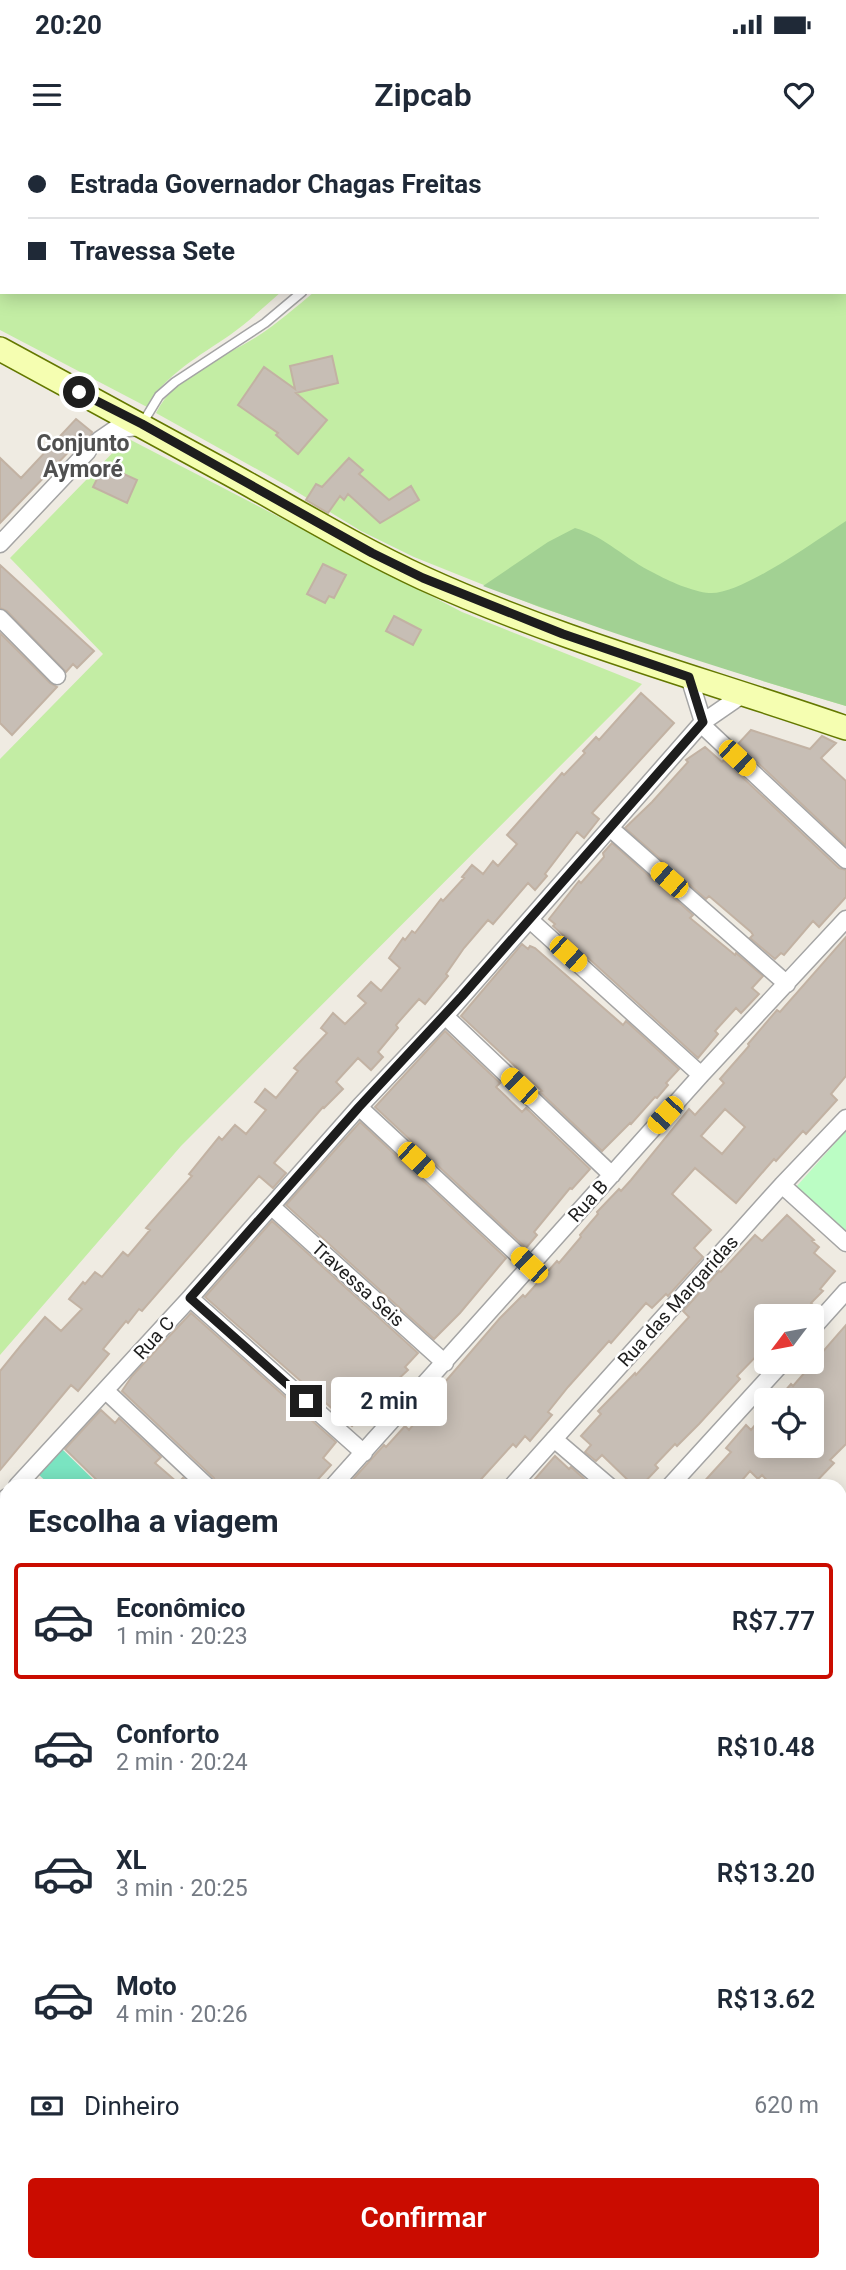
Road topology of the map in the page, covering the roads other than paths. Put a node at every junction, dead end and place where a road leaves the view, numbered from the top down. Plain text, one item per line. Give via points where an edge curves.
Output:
1 (300, 294) edge
2 (0, 349) edge
3 (99, 403) junction
4 (144, 426) junction
5 (96, 442) junction
6 (0, 544) edge
7 (0, 618) edge
8 (57, 676) dead end
9 (689, 677) junction
10 (745, 693) junction
11 (702, 723) junction
12 (846, 727) edge
13 (610, 828) junction
14 (846, 860) edge
15 (530, 919) junction
16 (846, 919) edge
17 (787, 984) junction
18 (445, 1016) junction
19 (701, 1075) junction
20 (359, 1107) junction
21 (846, 1118) edge
22 (612, 1175) junction
23 (782, 1185) junction
24 (271, 1206) junction
25 (846, 1243) edge
26 (529, 1265) junction
27 (846, 1291) edge
28 (190, 1298) junction
29 (824, 1316) edge
30 (445, 1363) junction
31 (772, 1374) edge
32 (106, 1391) junction
33 (554, 1439) junction
34 (364, 1453) junction
35 (23, 1479) edge
36 (200, 1479) edge
37 (340, 1479) edge
38 (518, 1479) edge
39 (601, 1479) edge
40 (676, 1479) edge

1 - 4 lane via 265,324 174,382 159,397
2 - 3 main road
3 - 4 main road
3 - 5 street via 106,421
4 - 5 street via 118,428
4 - 9 main road via 423,578 576,639
5 - 6 street
7 - 8 street
9 - 10 main road
9 - 11 street
10 - 11 street, Rua C
10 - 12 main road
11 - 13 street, Rua C
11 - 14 street
13 - 15 street, Rua C
13 - 17 street
15 - 18 street, Rua C
15 - 19 street
16 - 17 street, Rua B
17 - 19 street, Rua B
18 - 20 street, Rua C
18 - 22 street
19 - 22 street, Rua B
20 - 24 street, Rua C
20 - 26 street
21 - 23 street, Rua das Margaridas
22 - 26 street, Rua B
23 - 25 street
23 - 33 street, Rua das Margaridas
24 - 28 street, Rua C
24 - 30 street, Travessa Seis
26 - 30 street, Rua B
27 - 29 street
28 - 32 street, Rua C
28 - 34 street
30 - 34 street, Rua B
31 - 40 street
32 - 35 street, Rua C
32 - 36 street
33 - 38 street, Rua das Margaridas
33 - 39 street
34 - 37 street, Rua B

